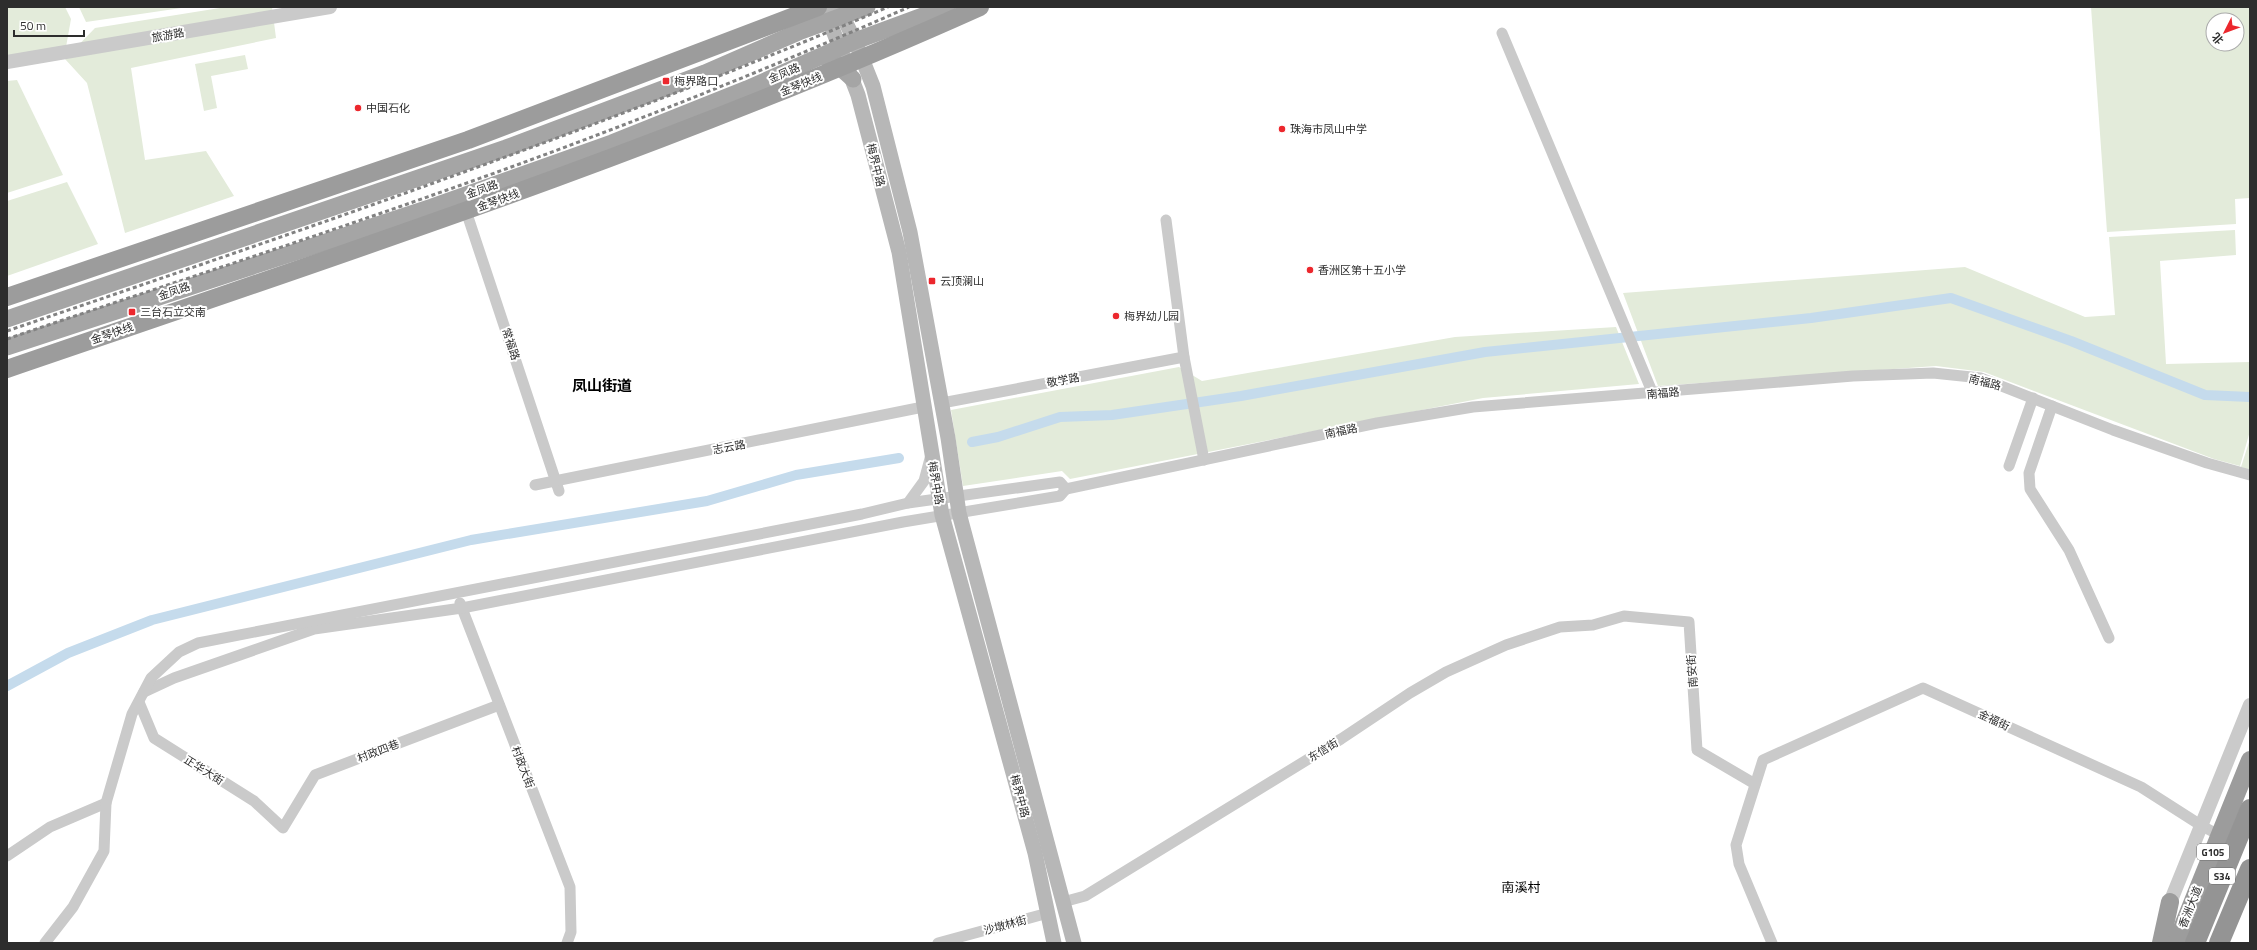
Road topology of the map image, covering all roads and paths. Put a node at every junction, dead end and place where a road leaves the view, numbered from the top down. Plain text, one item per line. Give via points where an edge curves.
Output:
1 (330, 7) edge
2 (815, 7) edge
3 (867, 7) edge
4 (947, 7) edge
5 (980, 7) edge
6 (830, 12) edge
7 (801, 31) junction
8 (1502, 33) dead end
9 (855, 41) junction
10 (839, 48) junction
11 (815, 59) junction
12 (7, 62) edge
13 (853, 79) junction
14 (461, 197) junction
15 (1166, 220) dead end
16 (7, 297) edge
17 (7, 318) edge
18 (7, 347) edge
19 (1184, 357) junction
20 (7, 369) edge
21 (936, 372) junction
22 (918, 376) junction
23 (1653, 394) junction
24 (2033, 398) junction
25 (942, 404) junction
26 (2052, 406) junction
27 (923, 407) junction
28 (931, 455) junction
29 (1204, 460) junction
30 (2009, 466) dead end
31 (2250, 475) edge
32 (535, 486) dead end
33 (558, 486) junction
34 (1066, 489) junction
35 (957, 495) junction
36 (939, 498) junction
37 (908, 503) junction
38 (959, 513) junction
39 (942, 515) junction
40 (456, 593) junction
41 (462, 608) junction
42 (1593, 625) joint
43 (2110, 638) dead end
44 (144, 692) junction
45 (139, 702) junction
46 (499, 705) junction
47 (2250, 705) edge
48 (2250, 760) edge
49 (1755, 784) junction
50 (106, 803) junction
51 (2250, 809) edge
52 (2250, 824) edge
53 (2202, 826) junction
54 (283, 828) joint
55 (2219, 835) junction
56 (7, 856) edge
57 (2250, 869) edge
58 (1063, 902) junction
59 (2170, 902) junction
60 (1048, 913) junction
61 (45, 943) edge
62 (566, 943) edge
63 (938, 943) edge
64 (1054, 943) edge
65 (1074, 943) edge
66 (1772, 943) edge
67 (2153, 943) edge
68 (2161, 943) edge
69 (2176, 943) edge
70 (2195, 943) edge
71 (2200, 943) edge
72 (2219, 943) edge

1 - 12 street, 旅游路
2 - 7 main road via 812,20
3 - 6 main road
4 - 9 main road, 金凤路
5 - 20 highway, 金琴快线, bridge via 872,56 492,202
6 - 7 main road
6 - 9 main road, 梅界中路
6 - 10 main road, 梅界中路
6 - 16 highway, bridge via 468,140
7 - 17 main road via 705,73 506,148
8 - 23 street
9 - 10 main road, 金凤路
9 - 21 main road, 梅界中路 via 873,86 910,232
10 - 11 main road, 金凤路
10 - 13 main road, 梅界中路
11 - 13 main road via 833,61
11 - 14 main road, 金凤路 via 612,143
13 - 22 main road, 梅界中路 via 899,252
14 - 18 main road, 金凤路
14 - 33 street, 常福路
15 - 19 street
19 - 25 street, 敬学路
19 - 29 street
21 - 22 street
21 - 25 main road, 梅界中路
22 - 27 main road, 梅界中路
23 - 24 street, 南福路 via 1853,376 1933,373 1981,378
23 - 29 street, 南福路 via 1473,407 1377,423
24 - 26 street, 南福路
24 - 30 street
25 - 35 main road, 梅界中路
26 - 31 street, 南福路 via 2207,463
26 - 43 street via 2028,473 2030,489 2069,550
27 - 28 main road, 梅界中路
27 - 33 street, 志云路
28 - 36 main road, 梅界中路
28 - 37 street via 924,481
29 - 34 street, 南福路
32 - 33 street, 志云路
34 - 35 street via 1060,482
34 - 38 street via 1060,496
35 - 36 street
35 - 38 main road, 梅界中路
36 - 37 street
36 - 39 main road, 梅界中路
37 - 40 street
38 - 39 street
38 - 58 main road, 梅界中路
39 - 41 street
39 - 60 main road, 梅界中路 via 1035,853
40 - 41 street, 村政大街
40 - 44 street via 198,643 179,652 151,678
41 - 44 street via 314,629 174,678
41 - 46 street, 村政大街
42 - 49 street, 南安街 via 1624,616 1689,622 1697,750
42 - 58 street, 东信街 via 1560,627 1506,645 1446,672 1342,739 1085,896
44 - 45 street
45 - 50 street via 132,714
45 - 54 street, 正华大街 via 154,738 254,801
46 - 54 street, 村政四巷 via 315,775
46 - 62 street, 村政大街 via 570,887 571,932
47 - 53 street
48 - 55 highway, 香洲大道 / G105
49 - 53 street, 金福街 via 1763,760 1923,688 2141,787
49 - 66 street via 1736,845 1739,864
50 - 56 street via 50,827
50 - 61 street via 104,851 73,907
51 - 70 highway, S34
52 - 71 highway, G105
53 - 55 street, 金福街
53 - 59 street
55 - 69 highway, 香洲大道 / G105
57 - 72 highway, S34
58 - 65 main road, 梅界中路
59 - 67 street
59 - 68 highway
60 - 63 street, 沙墩林街
60 - 64 main road, 梅界中路

